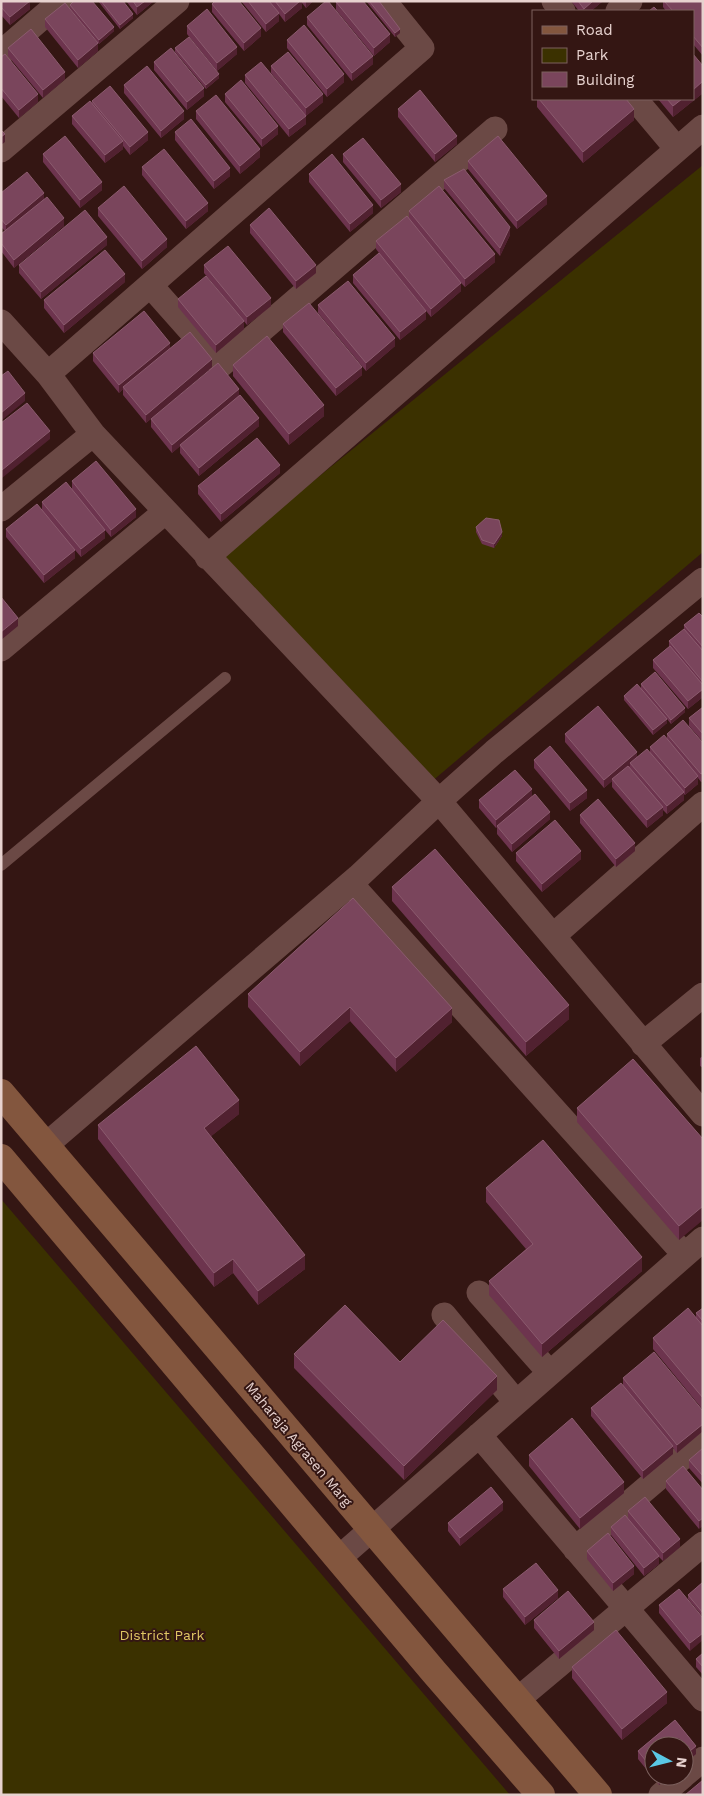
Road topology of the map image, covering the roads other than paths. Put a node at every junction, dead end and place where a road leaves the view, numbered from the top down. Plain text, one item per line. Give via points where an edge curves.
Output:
1 (61, 1) edge
2 (177, 1) edge
3 (384, 1) edge
4 (630, 1) edge
5 (619, 10) edge
6 (1, 53) edge
7 (636, 100) edge
8 (703, 127) edge
9 (495, 129) dead end
10 (5, 138) edge
11 (677, 149) junction
12 (150, 285) junction
13 (1, 322) edge
14 (48, 374) junction
15 (93, 434) junction
16 (1, 510) edge
17 (165, 512) junction
18 (208, 557) junction
19 (703, 580) edge
20 (1, 648) edge
21 (225, 678) dead end
22 (439, 801) junction
23 (703, 804) edge
24 (1, 865) edge
25 (351, 884) junction
26 (553, 936) junction
27 (703, 995) edge
28 (643, 1044) junction
29 (1, 1093) edge
30 (703, 1114) edge
31 (46, 1145) junction
32 (1, 1158) edge
33 (693, 1246) edge
34 (479, 1293) dead end
35 (444, 1315) dead end
36 (550, 1373) junction
37 (516, 1402) junction
38 (479, 1435) junction
39 (703, 1440) edge
40 (371, 1530) junction
41 (703, 1544) edge
42 (575, 1549) junction
43 (338, 1558) junction
44 (626, 1609) junction
45 (703, 1699) edge
46 (517, 1700) junction
47 (671, 1786) edge
48 (541, 1795) edge
49 (598, 1795) edge
50 (660, 1795) edge

1 - 6 street
2 - 10 street
3 - 12 street via 422,48
4 - 5 street
7 - 11 street
8 - 11 street
9 - 12 street via 221,365
11 - 18 street
12 - 14 street
13 - 14 street
14 - 15 street
15 - 16 street
15 - 17 street
17 - 18 street
17 - 20 street
18 - 22 street
19 - 22 street
21 - 24 lane
22 - 25 street
22 - 26 street
23 - 26 street
25 - 31 street
25 - 33 street
26 - 28 street
27 - 28 street
28 - 30 street
29 - 31 street, Maharaja Agrasen Marg
31 - 40 street, Maharaja Agrasen Marg
32 - 43 street
33 - 36 street
34 - 36 street
35 - 37 street
36 - 37 street
37 - 38 street
38 - 40 street
38 - 42 street
39 - 42 street
40 - 43 street
40 - 46 street, Maharaja Agrasen Marg
41 - 44 street
42 - 44 street
43 - 48 street
44 - 45 street
44 - 46 street
46 - 49 street, Maharaja Agrasen Marg
47 - 50 street

